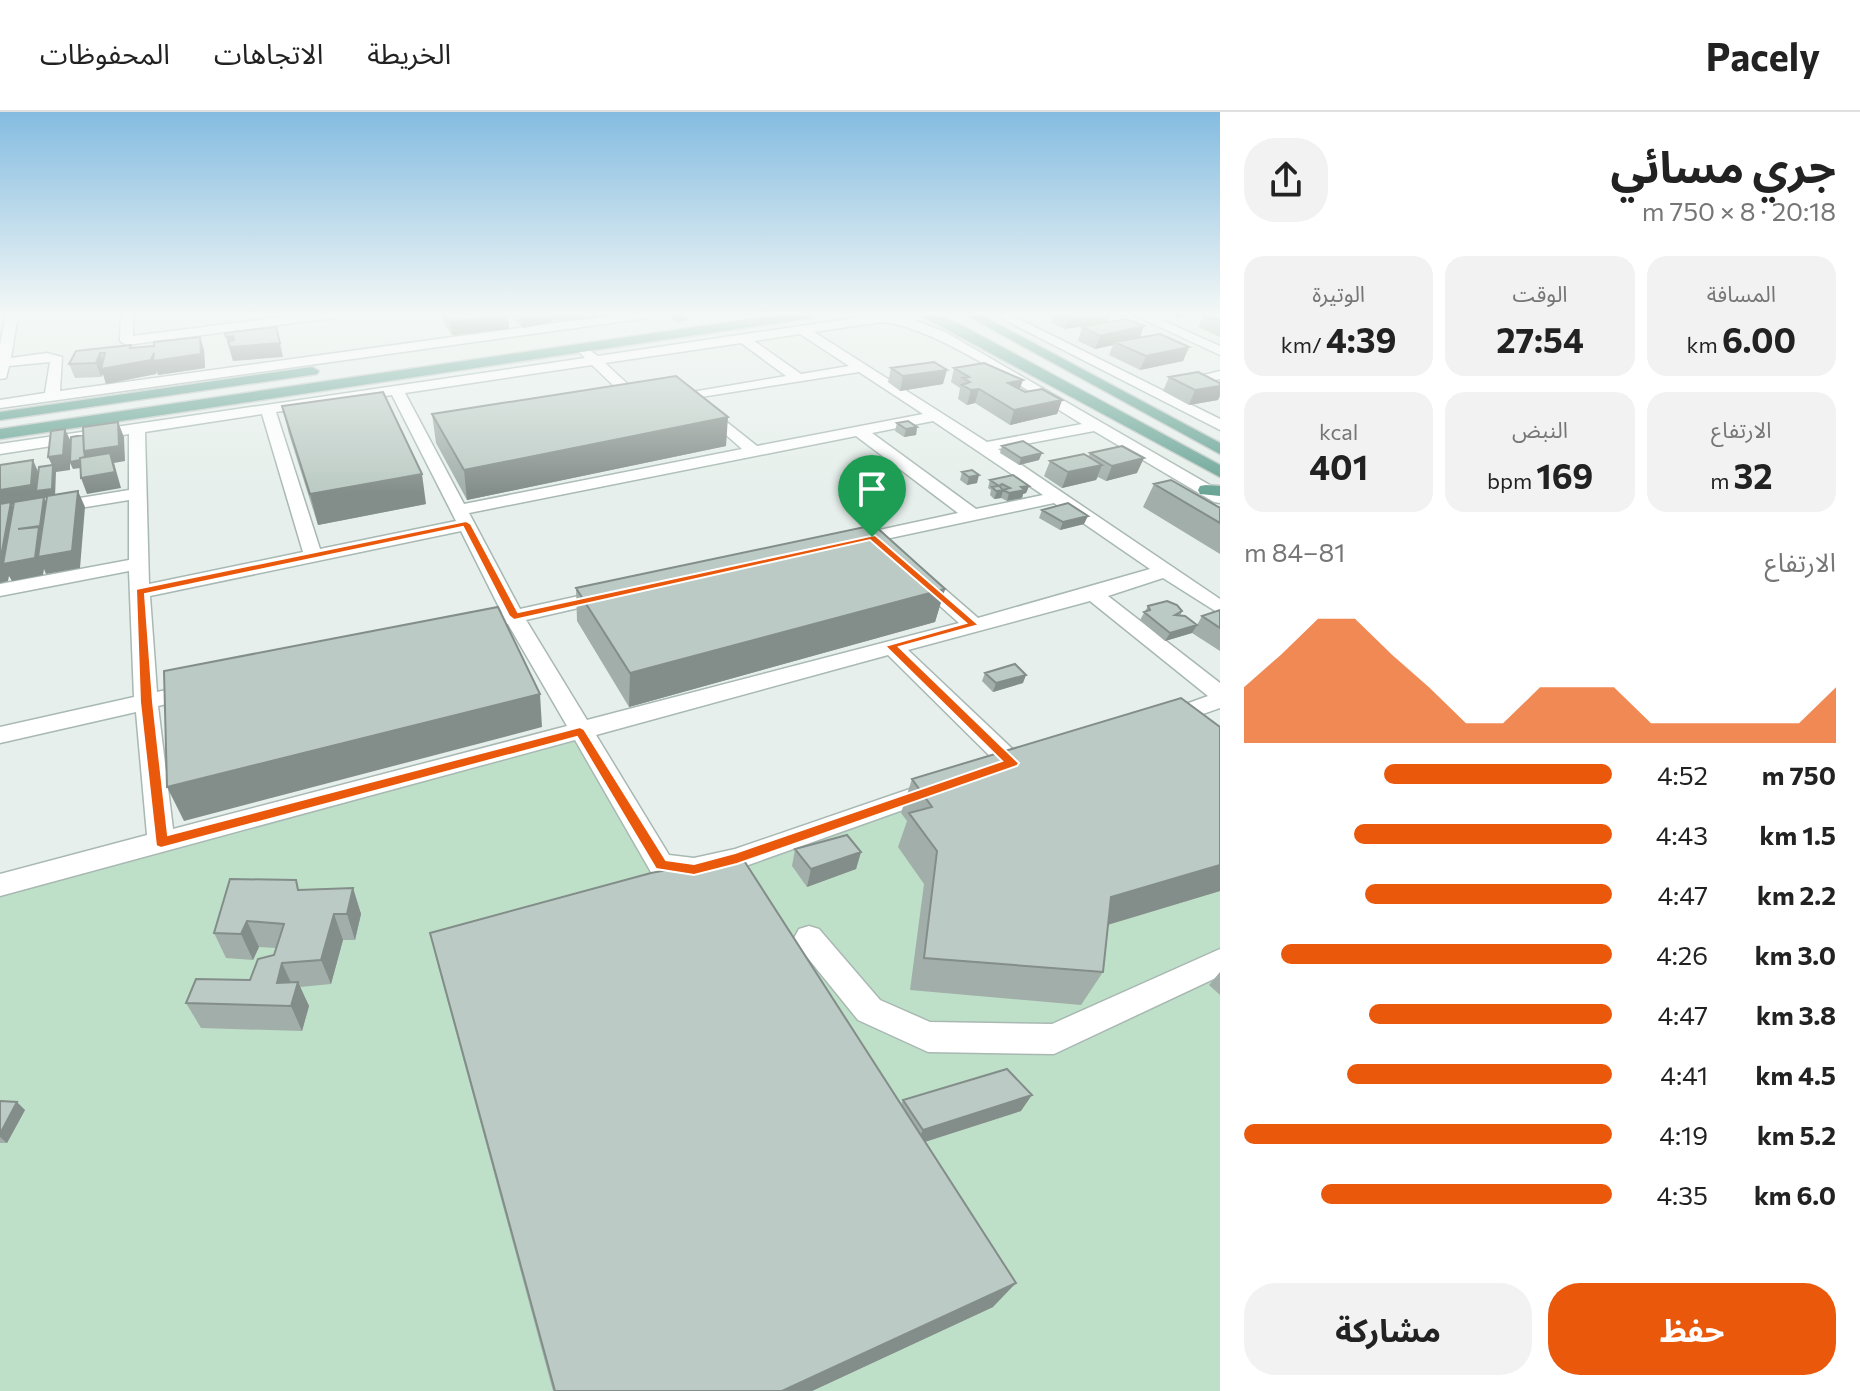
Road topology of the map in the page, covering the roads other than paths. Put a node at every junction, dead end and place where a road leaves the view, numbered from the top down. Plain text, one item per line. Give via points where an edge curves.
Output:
1 (55, 374) edge
2 (225, 374) edge
3 (264, 374) edge
4 (407, 374) edge
5 (497, 374) edge
6 (607, 374) edge
7 (792, 374) edge
8 (829, 374) edge
9 (870, 374) edge
10 (1005, 374) edge
11 (1040, 374) edge
12 (1078, 374) edge
13 (1118, 374) edge
14 (1220, 375) edge
15 (799, 379) junction
16 (1093, 382) junction
17 (192, 383) junction
18 (1064, 387) junction
19 (396, 389) junction
20 (1148, 389) junction
21 (690, 396) junction
22 (52, 397) junction
23 (0, 404) edge
24 (268, 409) junction
25 (0, 416) edge
26 (935, 416) junction
27 (1220, 425) edge
28 (1097, 426) junction
29 (137, 428) junction
30 (859, 431) junction
31 (0, 434) edge
32 (984, 447) junction
33 (0, 449) edge
34 (1220, 449) edge
35 (753, 451) junction
36 (1220, 472) edge
37 (140, 493) junction
38 (1215, 493) edge
39 (1057, 497) junction
40 (972, 515) junction
41 (0, 516) edge
42 (462, 517) junction
43 (872, 537) junction
44 (841, 544) edge
45 (313, 556) junction
46 (138, 564) junction
47 (1164, 571) junction
48 (0, 590) edge
49 (140, 592) junction
50 (623, 592) edge
51 (1093, 594) junction
52 (1220, 608) edge
53 (514, 616) junction
54 (484, 624) edge
55 (974, 625) junction
56 (891, 646) junction
57 (223, 684) edge
58 (1220, 694) edge
59 (1220, 700) edge
60 (146, 702) junction
61 (580, 732) junction
62 (0, 735) edge
63 (1186, 738) edge
64 (1042, 754) edge
65 (1012, 763) junction
66 (983, 773) edge
67 (953, 783) edge
68 (161, 842) junction
69 (0, 885) edge
70 (809, 938) dead end
71 (1220, 962) edge

1 - 22 street
2 - 17 street
3 - 17 main road
4 - 31 main road
5 - 19 street
6 - 21 street via 635,406
7 - 15 street
8 - 15 street
9 - 26 street
10 - 28 street
11 - 18 main road
12 - 16 main road
13 - 20 street
14 - 20 street
15 - 21 street
16 - 18 main road via 1073,380
16 - 34 main road
17 - 22 street
17 - 25 main road
18 - 36 main road
19 - 24 street
19 - 42 street via 431,444
20 - 27 street
21 - 35 street
22 - 23 street
24 - 29 street
24 - 45 street
26 - 30 street
26 - 32 street
28 - 32 street
28 - 38 street
29 - 33 street
29 - 37 street
30 - 35 street
30 - 40 street
32 - 39 street
35 - 42 street
37 - 41 street
37 - 46 street
39 - 40 street
39 - 47 street
40 - 43 street
42 - 45 street
42 - 53 street
43 - 44 street
43 - 55 street
45 - 49 street
46 - 48 street
46 - 49 street
47 - 51 street
47 - 52 street
49 - 60 street
50 - 53 street
51 - 55 street
51 - 58 street
53 - 54 street
53 - 61 street
55 - 56 street
56 - 61 street
56 - 65 street
57 - 60 street
59 - 63 street via 1156,722
60 - 62 street
60 - 68 street
61 - 67 street via 661,865 694,869 737,859
61 - 68 street
64 - 65 street
65 - 66 street
68 - 69 street
70 - 71 street via 869,1010 928,1037 1054,1039

